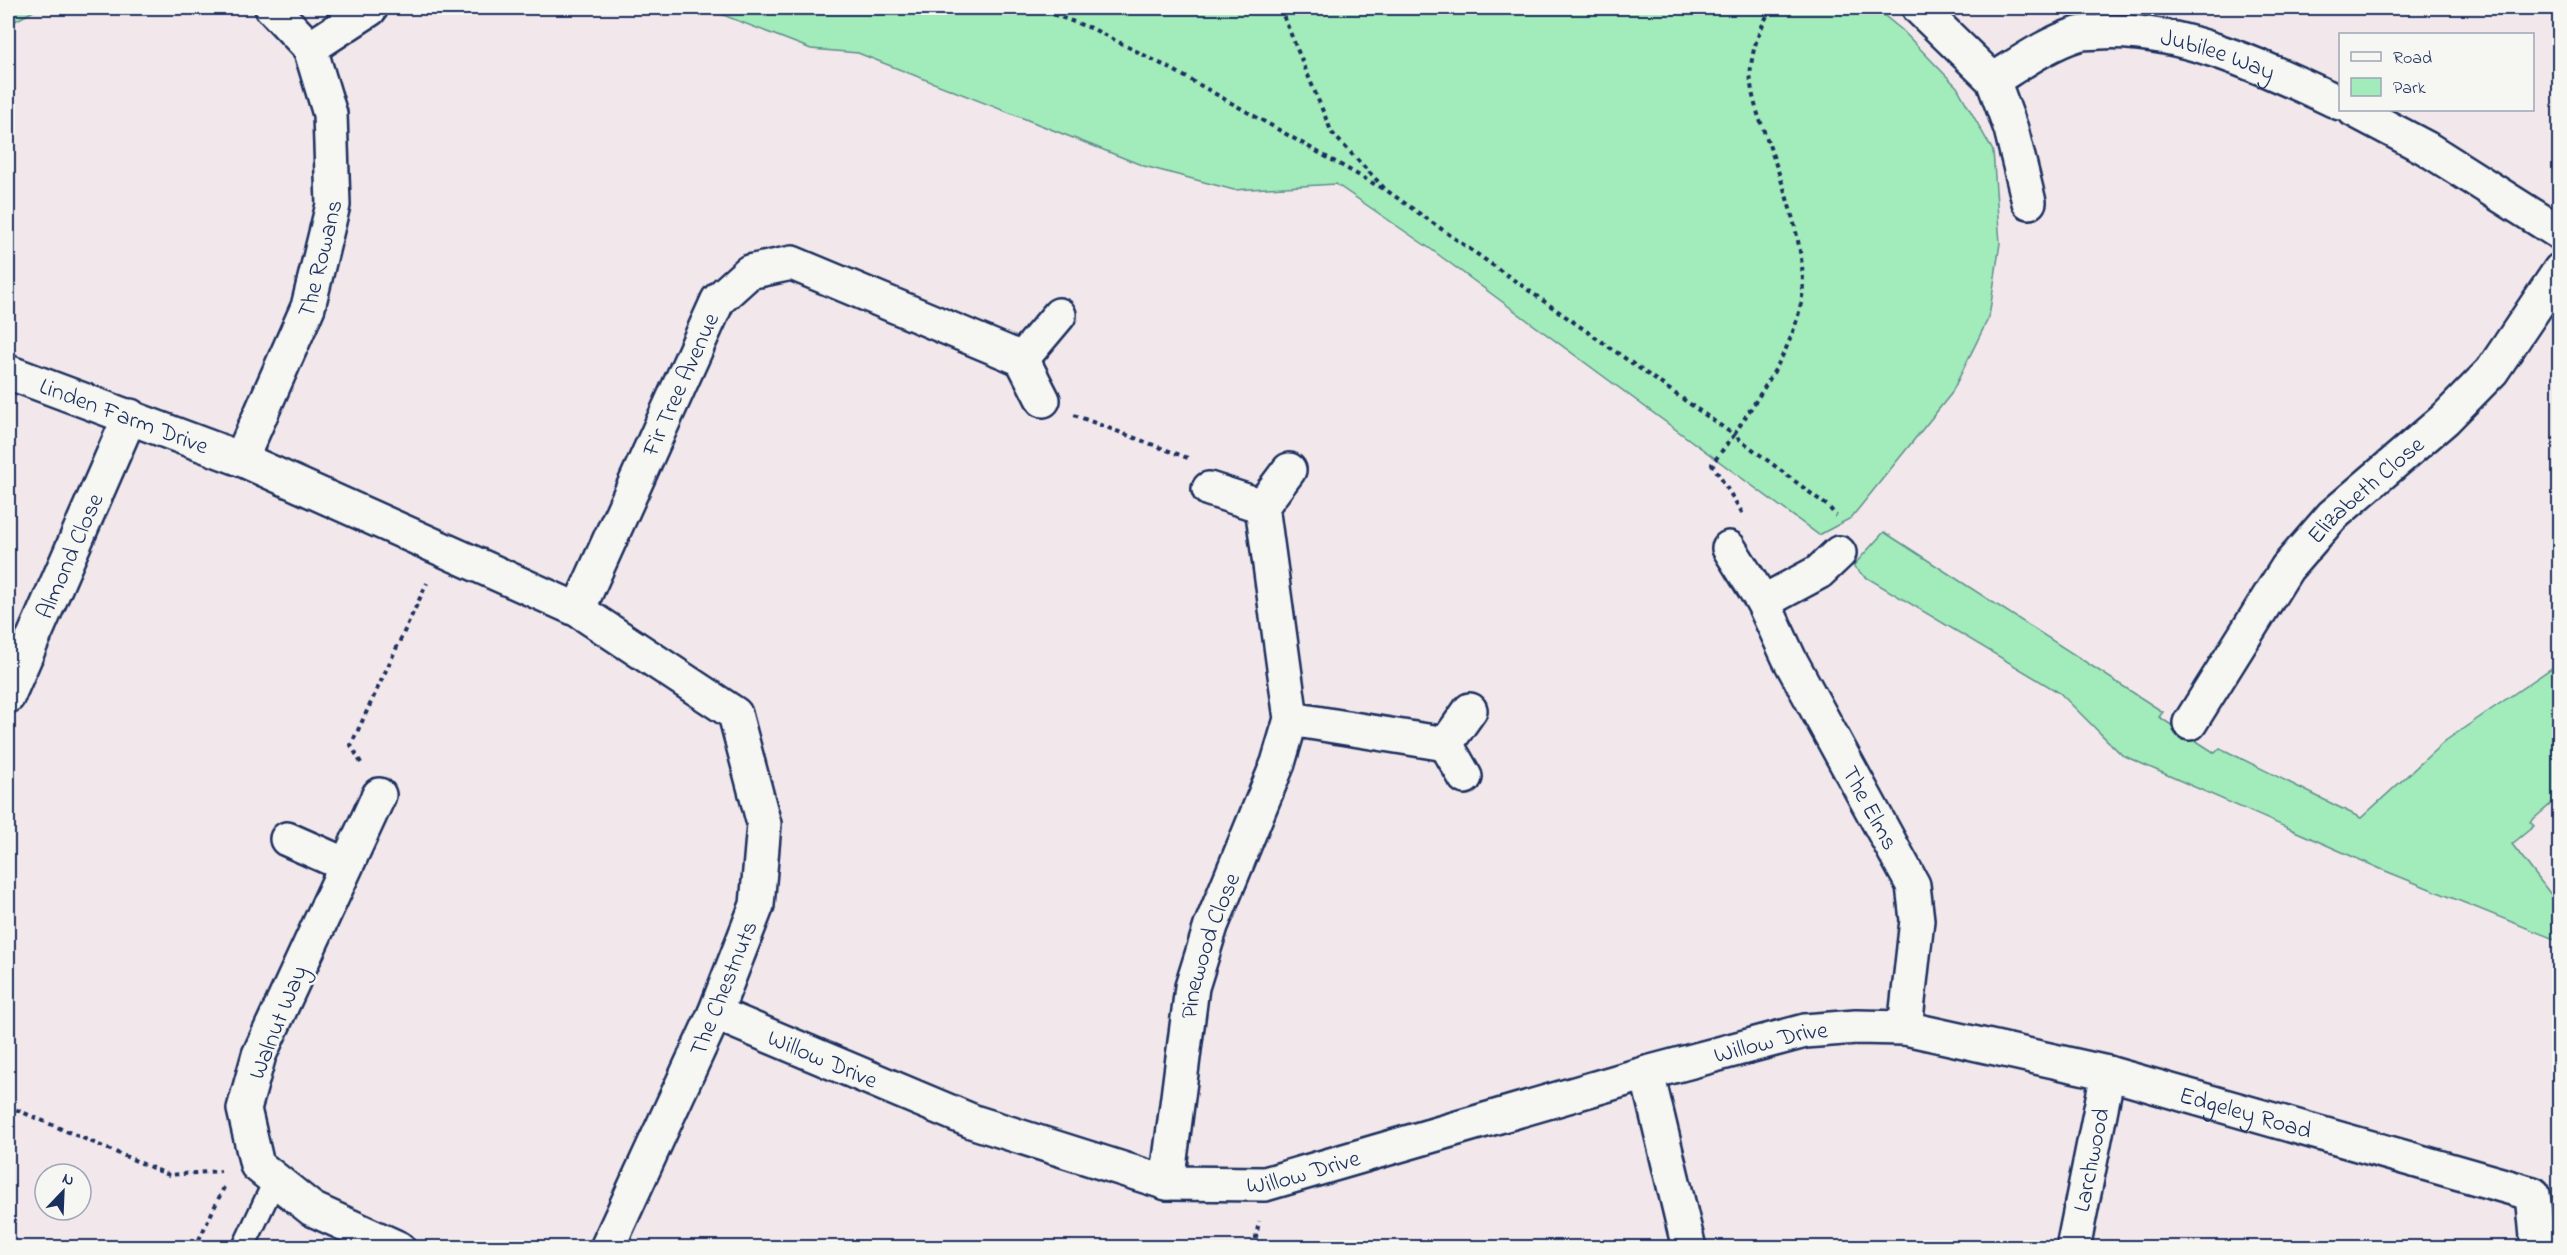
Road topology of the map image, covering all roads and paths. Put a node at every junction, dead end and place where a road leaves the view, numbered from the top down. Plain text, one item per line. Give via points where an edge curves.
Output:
1 (272, 8) edge
2 (1036, 8) edge
3 (1280, 8) edge
4 (1771, 8) edge
5 (1919, 8) edge
6 (370, 9) edge
7 (310, 48) junction
8 (1993, 80) junction
9 (2339, 103) edge
10 (2356, 111) edge
11 (1386, 190) junction
12 (2029, 202) dead end
13 (2559, 233) edge
14 (2559, 270) edge
15 (1059, 315) dead end
16 (1022, 360) junction
17 (8, 372) edge
18 (1043, 400) joint
19 (130, 416) junction
20 (1734, 435) junction
21 (241, 459) junction
22 (1289, 470) dead end
23 (1209, 489) joint
24 (1262, 506) junction
25 (1840, 537) joint
26 (1729, 548) joint
27 (442, 549) junction
28 (1762, 602) junction
29 (578, 610) junction
30 (8, 696) edge
31 (1470, 710) dead end
32 (735, 714) joint
33 (1291, 719) junction
34 (2190, 723) dead end
35 (1446, 744) junction
36 (1466, 777) dead end
37 (379, 795) joint
38 (286, 839) dead end
39 (346, 865) junction
40 (715, 1013) junction
41 (1905, 1028) junction
42 (1647, 1073) junction
43 (2108, 1073) junction
44 (8, 1106) edge
45 (255, 1172) junction
46 (1167, 1183) junction
47 (195, 1248) edge
48 (243, 1248) edge
49 (398, 1248) edge
50 (607, 1248) edge
51 (1689, 1248) edge
52 (2073, 1248) edge
53 (2538, 1248) edge

1 - 7 street, The Rowans
2 - 11 path via 1093,29 1175,71
3 - 11 path via 1332,133
4 - 20 path via 1756,37 1750,70 1756,109 1799,251 1802,296 1787,350
5 - 8 street
6 - 7 street
7 - 21 street, The Rowans via 330,114 333,205 308,307
8 - 9 street, Jubilee Way via 2036,53 2079,34 2122,31 2213,51
8 - 12 street via 2011,129
10 - 13 street via 2426,148
11 - 20 path
14 - 34 street, Elizabeth Close via 2492,371 2445,419 2332,516 2287,568
15 - 16 street
16 - 18 street
16 - 29 street, Fir Tree Avenue via 792,263 749,272 718,300
17 - 19 street, Linden Farm Drive
18 - 23 path via 1199,463
19 - 21 street, Linden Farm Drive
19 - 30 street, Almond Close
20 - 25 path via 1829,507
20 - 26 path via 1712,464 1751,528
21 - 27 street, Linden Farm Drive
22 - 24 street
23 - 24 street
24 - 33 street, Pinewood Close
25 - 28 street via 1819,572
26 - 28 street, The Elms
27 - 29 street, Linden Farm Drive
27 - 37 path via 351,745
28 - 41 street, The Elms via 1913,885 1917,920
29 - 32 street, Linden Farm Drive
31 - 35 street
32 - 40 street, The Chestnuts via 764,824 757,905
33 - 35 street
33 - 46 street, Pinewood Close via 1278,763 1211,926 1192,987
35 - 36 street
37 - 39 street, Walnut Way
38 - 39 street
39 - 45 street, Walnut Way via 259,1055 244,1109
40 - 46 street, Willow Drive via 974,1122
40 - 50 street, The Chestnuts
41 - 42 street, Willow Drive via 1805,1031
41 - 43 street, Edgeley Road
42 - 46 street, Willow Drive via 1265,1184
42 - 51 street
43 - 52 street, Larchwood
43 - 53 street, Edgeley Road via 2533,1194
44 - 45 path via 169,1175
45 - 47 path
45 - 48 lane
45 - 49 street via 312,1209

